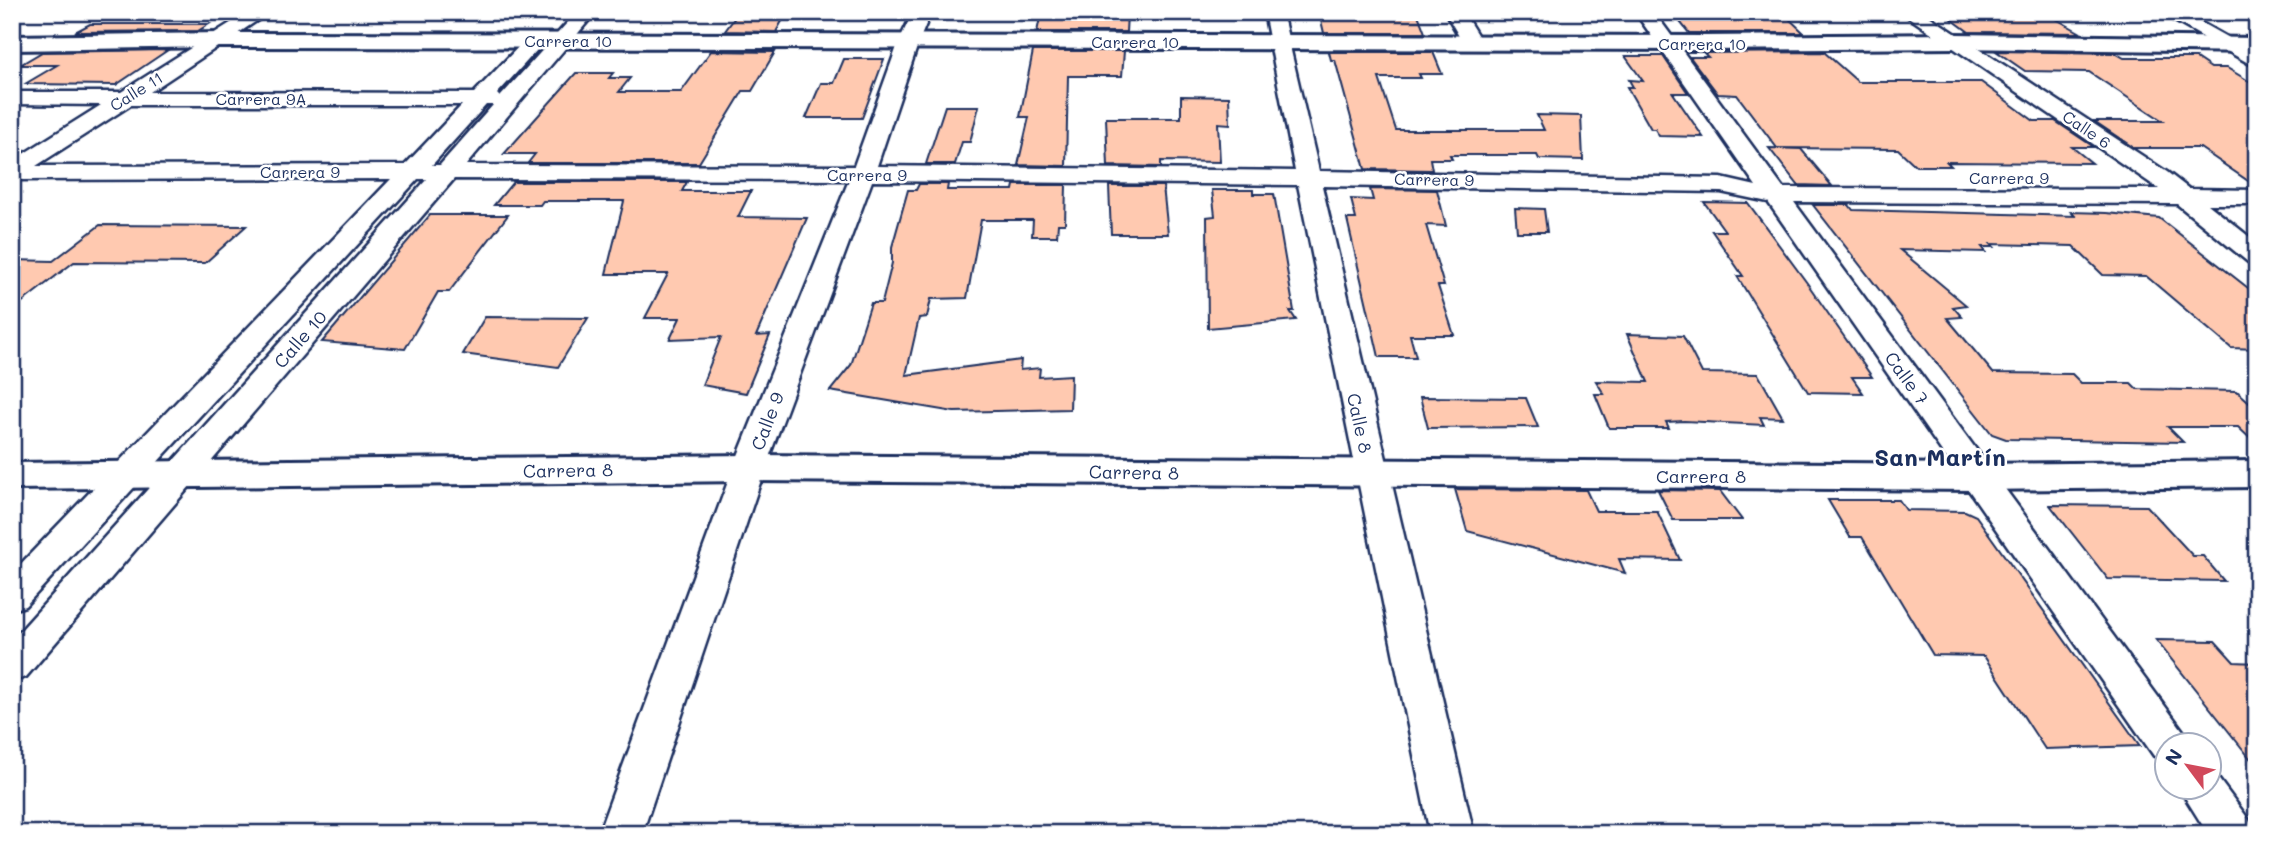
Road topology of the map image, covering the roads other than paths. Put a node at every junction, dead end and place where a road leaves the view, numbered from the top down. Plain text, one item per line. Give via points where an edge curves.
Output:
1 (261, 12) edge
2 (587, 12) edge
3 (922, 12) edge
4 (1454, 12) edge
5 (1644, 12) edge
6 (1910, 12) edge
7 (2168, 12) edge
8 (1276, 26) edge
9 (553, 31) edge
10 (219, 40) junction
11 (909, 41) junction
12 (1471, 41) junction
13 (1956, 41) junction
14 (12, 43) edge
15 (1667, 43) junction
16 (2225, 45) junction
17 (2257, 46) edge
18 (2257, 62) edge
19 (12, 98) edge
20 (122, 98) junction
21 (480, 99) junction
22 (510, 100) junction
23 (413, 170) junction
24 (448, 171) junction
25 (12, 172) edge
26 (863, 174) junction
27 (1309, 177) junction
28 (2159, 177) junction
29 (2257, 178) edge
30 (1769, 186) junction
31 (2185, 196) junction
32 (2257, 197) edge
33 (2257, 256) edge
34 (749, 468) junction
35 (1371, 474) junction
36 (2257, 474) edge
37 (179, 475) junction
38 (12, 476) edge
39 (125, 476) junction
40 (1977, 477) junction
41 (12, 596) edge
42 (12, 666) edge
43 (2159, 730) edge
44 (2209, 800) edge
45 (620, 834) edge
46 (1452, 834) edge
47 (2233, 834) edge

1 - 10 street, Calle 11
2 - 9 street, Calle 10
3 - 11 street, Calle 9
4 - 12 street
5 - 15 street, Calle 7
6 - 13 street, Calle 6
7 - 16 street
8 - 11 street, Carrera 10
8 - 12 street, Carrera 10
8 - 27 street, Calle 8
9 - 10 street, Carrera 10
9 - 11 street, Carrera 10
9 - 21 street, Calle 10
9 - 22 street, Calle 10
10 - 14 street, Carrera 10
10 - 20 street, Calle 11
11 - 26 street, Calle 9
12 - 15 street, Carrera 10
13 - 15 street, Carrera 10
13 - 16 street, Carrera 10
13 - 28 street, Calle 6
15 - 30 street, Calle 7
16 - 17 street, Carrera 10
16 - 18 street
19 - 20 street, Carrera 9A
20 - 21 street, Carrera 9A
20 - 25 street, Calle 11
21 - 22 street, Carrera 9A
21 - 23 street, Calle 10
22 - 24 street, Calle 10
23 - 24 street, Carrera 9
23 - 25 street, Carrera 9
23 - 39 street, Calle 10
24 - 26 street, Carrera 9
24 - 37 street, Calle 10
26 - 27 street, Carrera 9
26 - 34 street, Calle 9
27 - 30 street, Carrera 9 via 1721,185 1763,195
27 - 35 street, Calle 8
28 - 29 street, Carrera 9
28 - 30 street, Carrera 9
28 - 31 street, Calle 6
30 - 31 street, Carrera 9
30 - 40 street, Calle 7
31 - 32 street, Carrera 9
31 - 33 street, Calle 6
34 - 35 street, Carrera 8
34 - 37 street, Carrera 8
34 - 45 street, Calle 9
35 - 40 street, Carrera 8
35 - 46 street, Calle 8
36 - 40 street, Carrera 8
37 - 39 street, Carrera 8
37 - 42 street, Calle 10
38 - 39 street, Carrera 8
39 - 41 street, Calle 10
40 - 43 street, Calle 7
44 - 47 street

